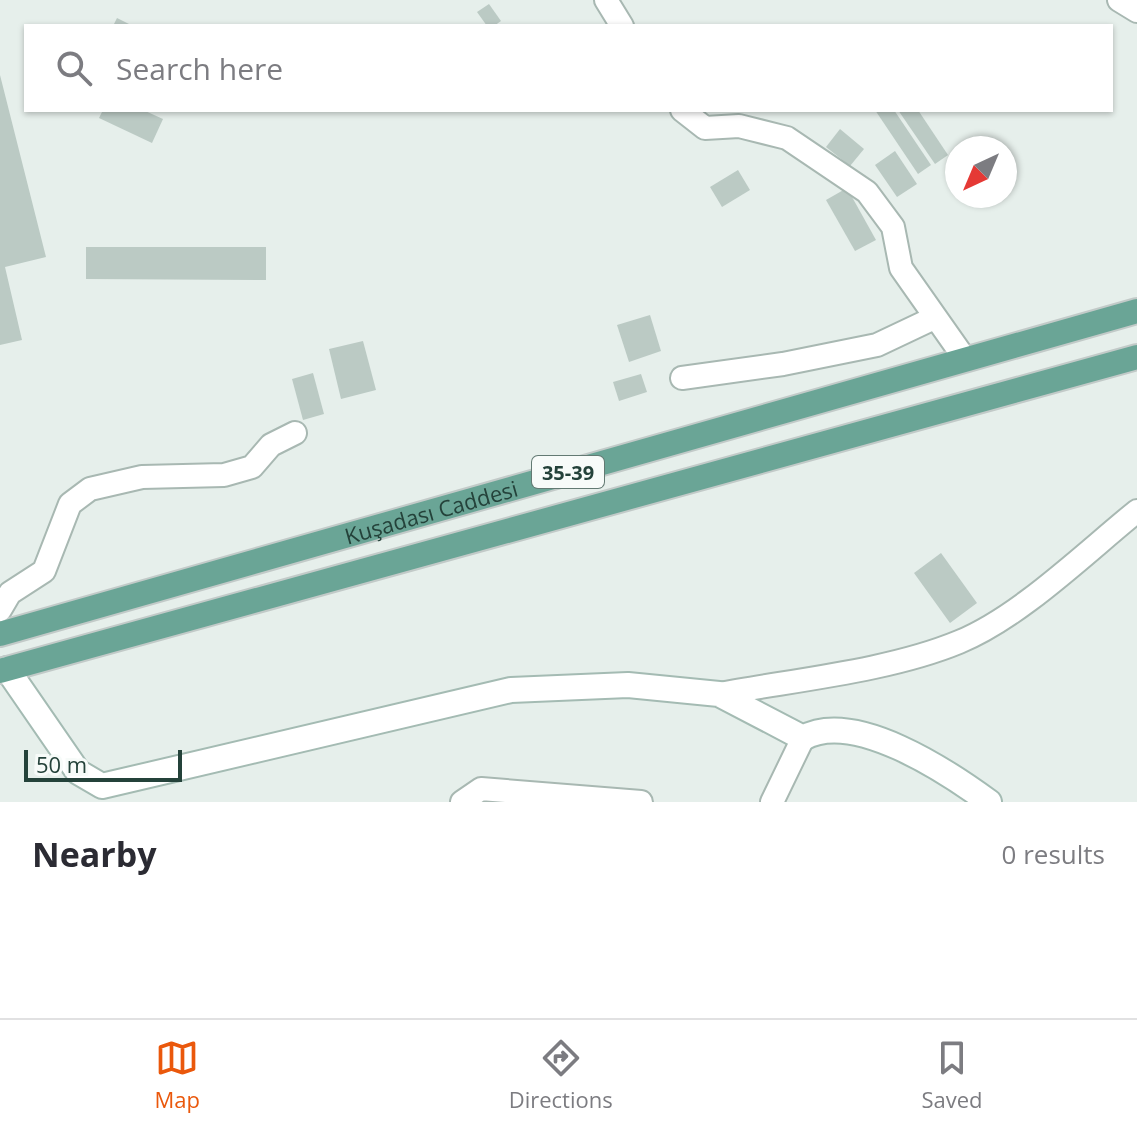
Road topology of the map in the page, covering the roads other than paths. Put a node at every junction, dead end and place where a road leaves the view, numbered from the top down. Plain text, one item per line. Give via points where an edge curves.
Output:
1 (606, 0) edge
2 (1119, 0) edge
3 (1137, 11) edge
4 (621, 24) edge
5 (685, 112) edge
6 (1137, 311) edge
7 (934, 318) junction
8 (1137, 357) edge
9 (965, 359) junction
10 (682, 378) dead end
11 (295, 433) dead end
12 (1137, 511) edge
13 (0, 610) edge
14 (0, 634) edge
15 (3, 670) edge
16 (719, 694) junction
17 (803, 738) junction
18 (99, 794) edge
19 (462, 802) edge
20 (641, 802) edge
21 (772, 802) edge
22 (989, 802) edge

1 - 4 street
2 - 3 street
5 - 7 street via 705,128 739,126 787,138 867,192 893,227 901,268
6 - 9 main road, Kuşadası Caddesi / 35-39
7 - 9 street
7 - 10 street via 877,345
8 - 15 main road, Kuşadası Caddesi / 35-39
9 - 14 main road, Kuşadası Caddesi / 35-39
11 - 13 street via 271,445 252,467 224,475 142,477 90,489 70,504 44,571 10,593
12 - 16 street via 1027,600 962,641 920,656
15 - 18 street
16 - 17 street
16 - 18 street via 628,685 511,690
17 - 21 street
17 - 22 street via 817,730 852,732 932,761
19 - 20 street via 481,789

